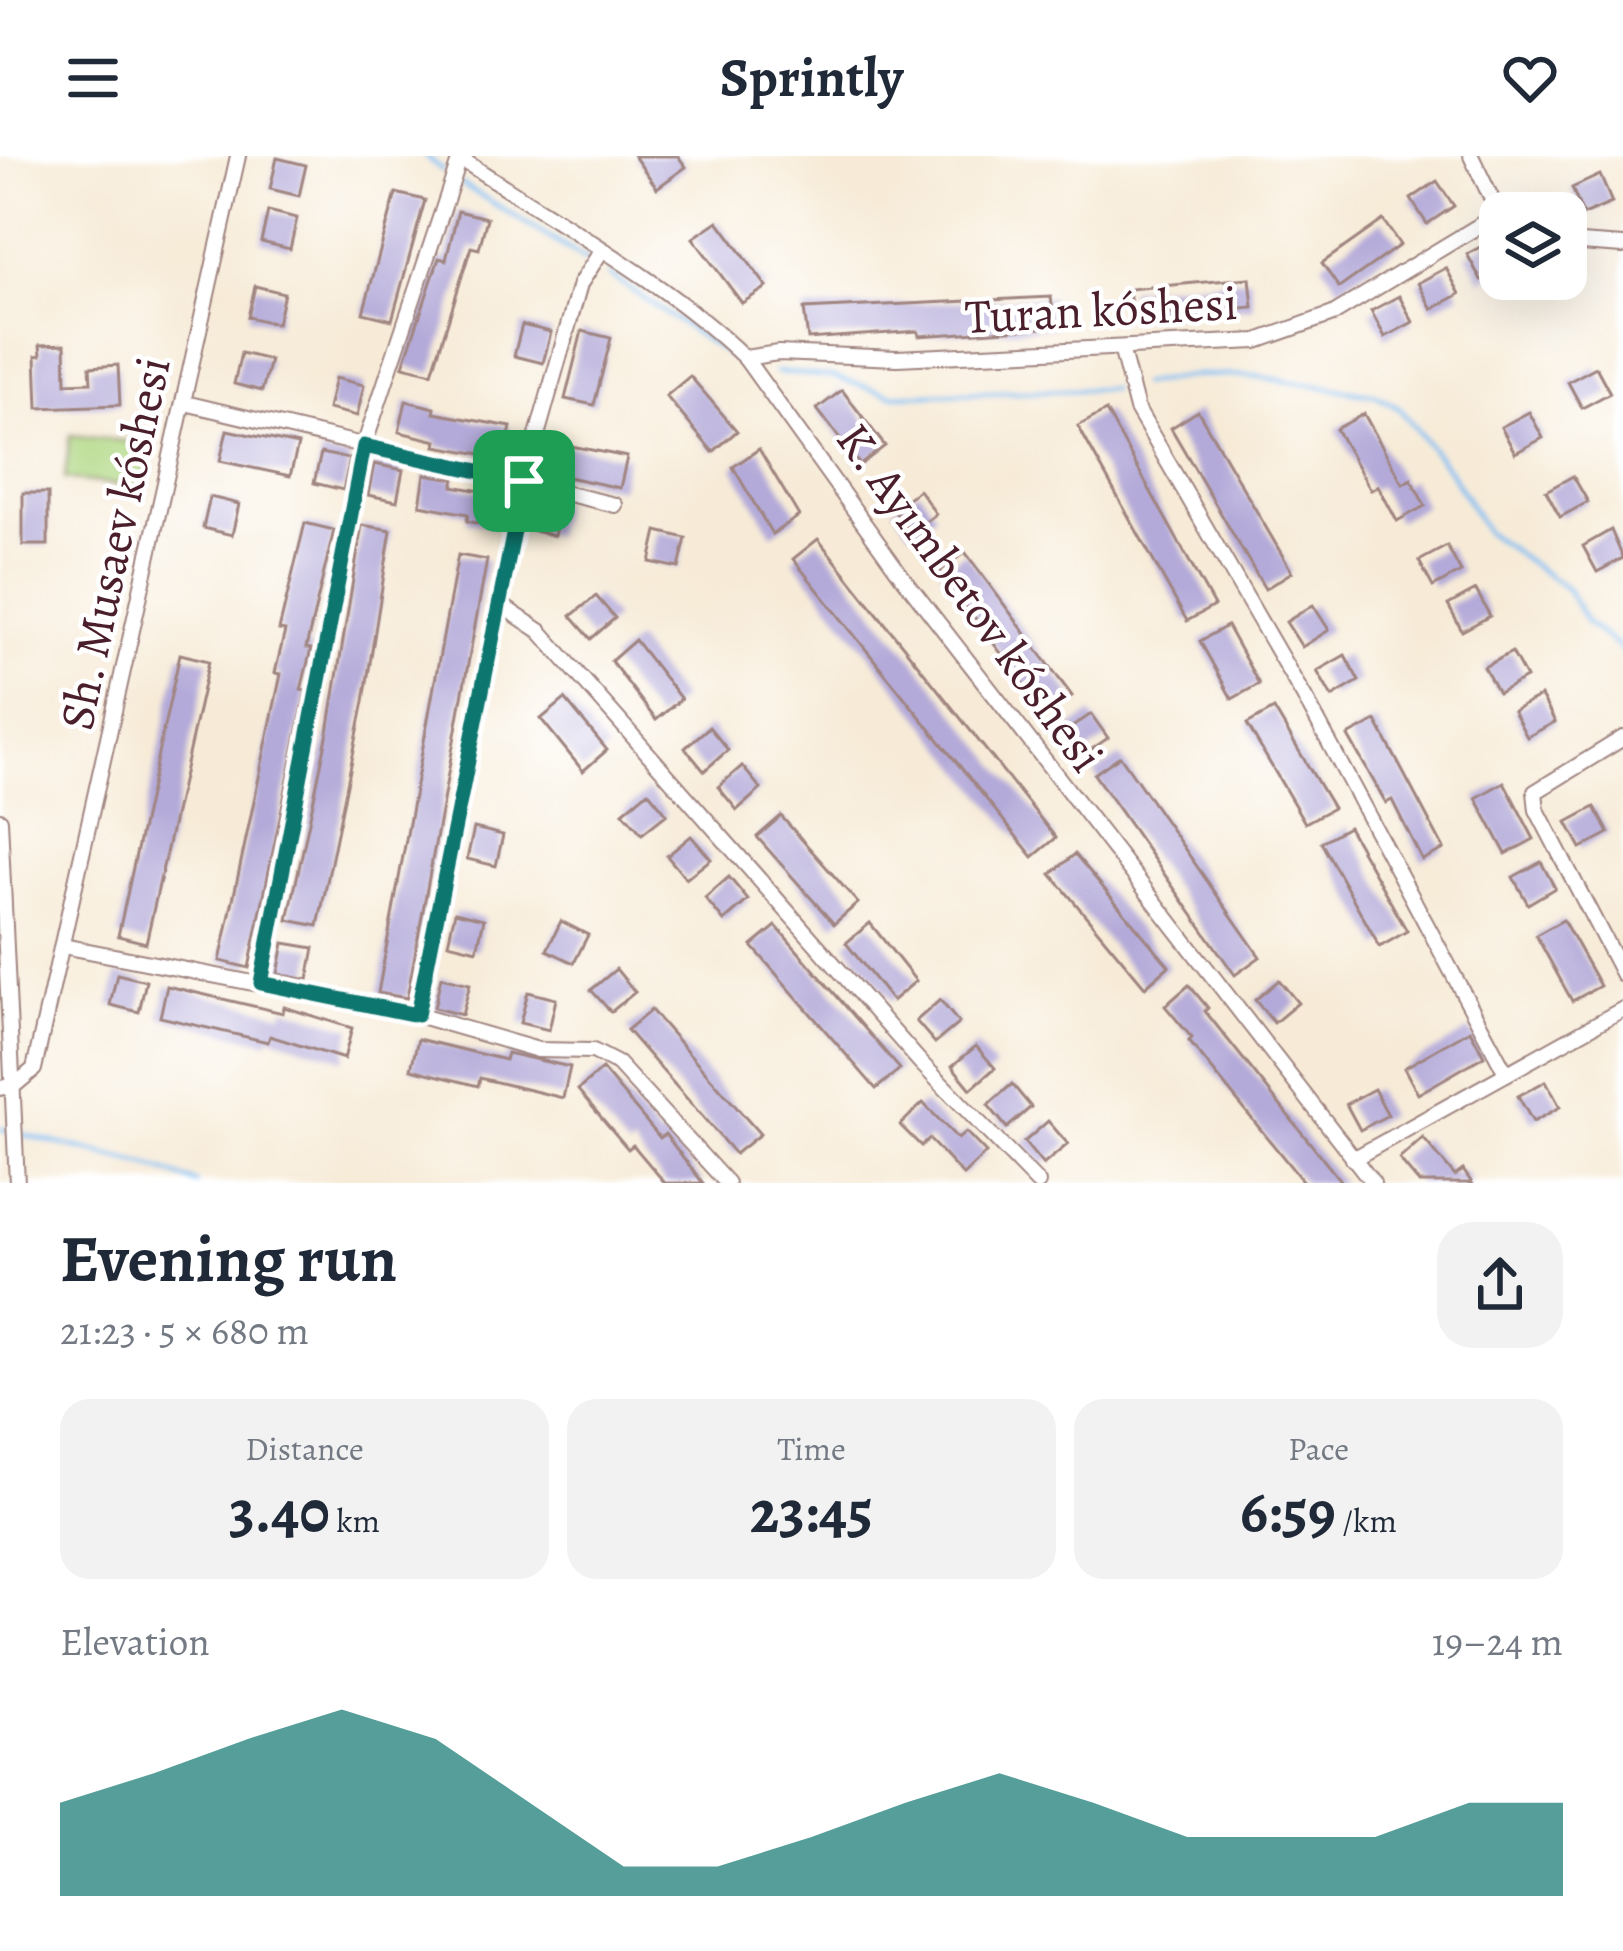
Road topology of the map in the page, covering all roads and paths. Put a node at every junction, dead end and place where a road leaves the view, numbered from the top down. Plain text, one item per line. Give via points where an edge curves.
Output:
1 (238, 156) edge
2 (1471, 156) edge
3 (458, 157) edge
4 (1489, 192) edge
5 (1479, 225) edge
6 (1587, 243) edge
7 (1623, 246) edge
8 (602, 250) junction
9 (1121, 348) junction
10 (745, 358) junction
11 (185, 403) junction
12 (364, 446) junction
13 (524, 481) junction
14 (614, 505) dead end
15 (497, 603) junction
16 (1623, 738) edge
17 (0, 820) edge
18 (63, 946) junction
19 (1623, 975) edge
20 (261, 983) junction
21 (1623, 1010) edge
22 (417, 1015) junction
23 (1506, 1073) junction
24 (10, 1091) edge
25 (1353, 1159) junction
26 (17, 1183) edge
27 (728, 1183) edge
28 (1038, 1183) edge
29 (1373, 1183) edge

1 - 11 street, Sh. Musaev kóshesi
2 - 4 street
3 - 8 street, K. Ayımbetov kóshesi
3 - 12 street
5 - 9 street, Turan kóshesi via 1333,314 1257,341
6 - 7 street
8 - 10 street, K. Ayımbetov kóshesi
8 - 13 street via 580,284
9 - 10 street, Turan kóshesi
9 - 23 street via 1137,409 1310,707
10 - 25 street, K. Ayımbetov kóshesi via 901,575
11 - 12 street
11 - 18 street, Sh. Musaev kóshesi
12 - 13 street
12 - 20 street
13 - 14 street
13 - 15 street
15 - 22 street
15 - 28 street via 540,632 921,1063
16 - 19 street via 1534,792
17 - 24 street
18 - 20 street
18 - 24 street, Sh. Musaev kóshesi via 34,1070
20 - 22 street
21 - 23 street
22 - 27 street via 538,1050 606,1058
23 - 25 street
24 - 26 street
25 - 29 street, K. Ayımbetov kóshesi

